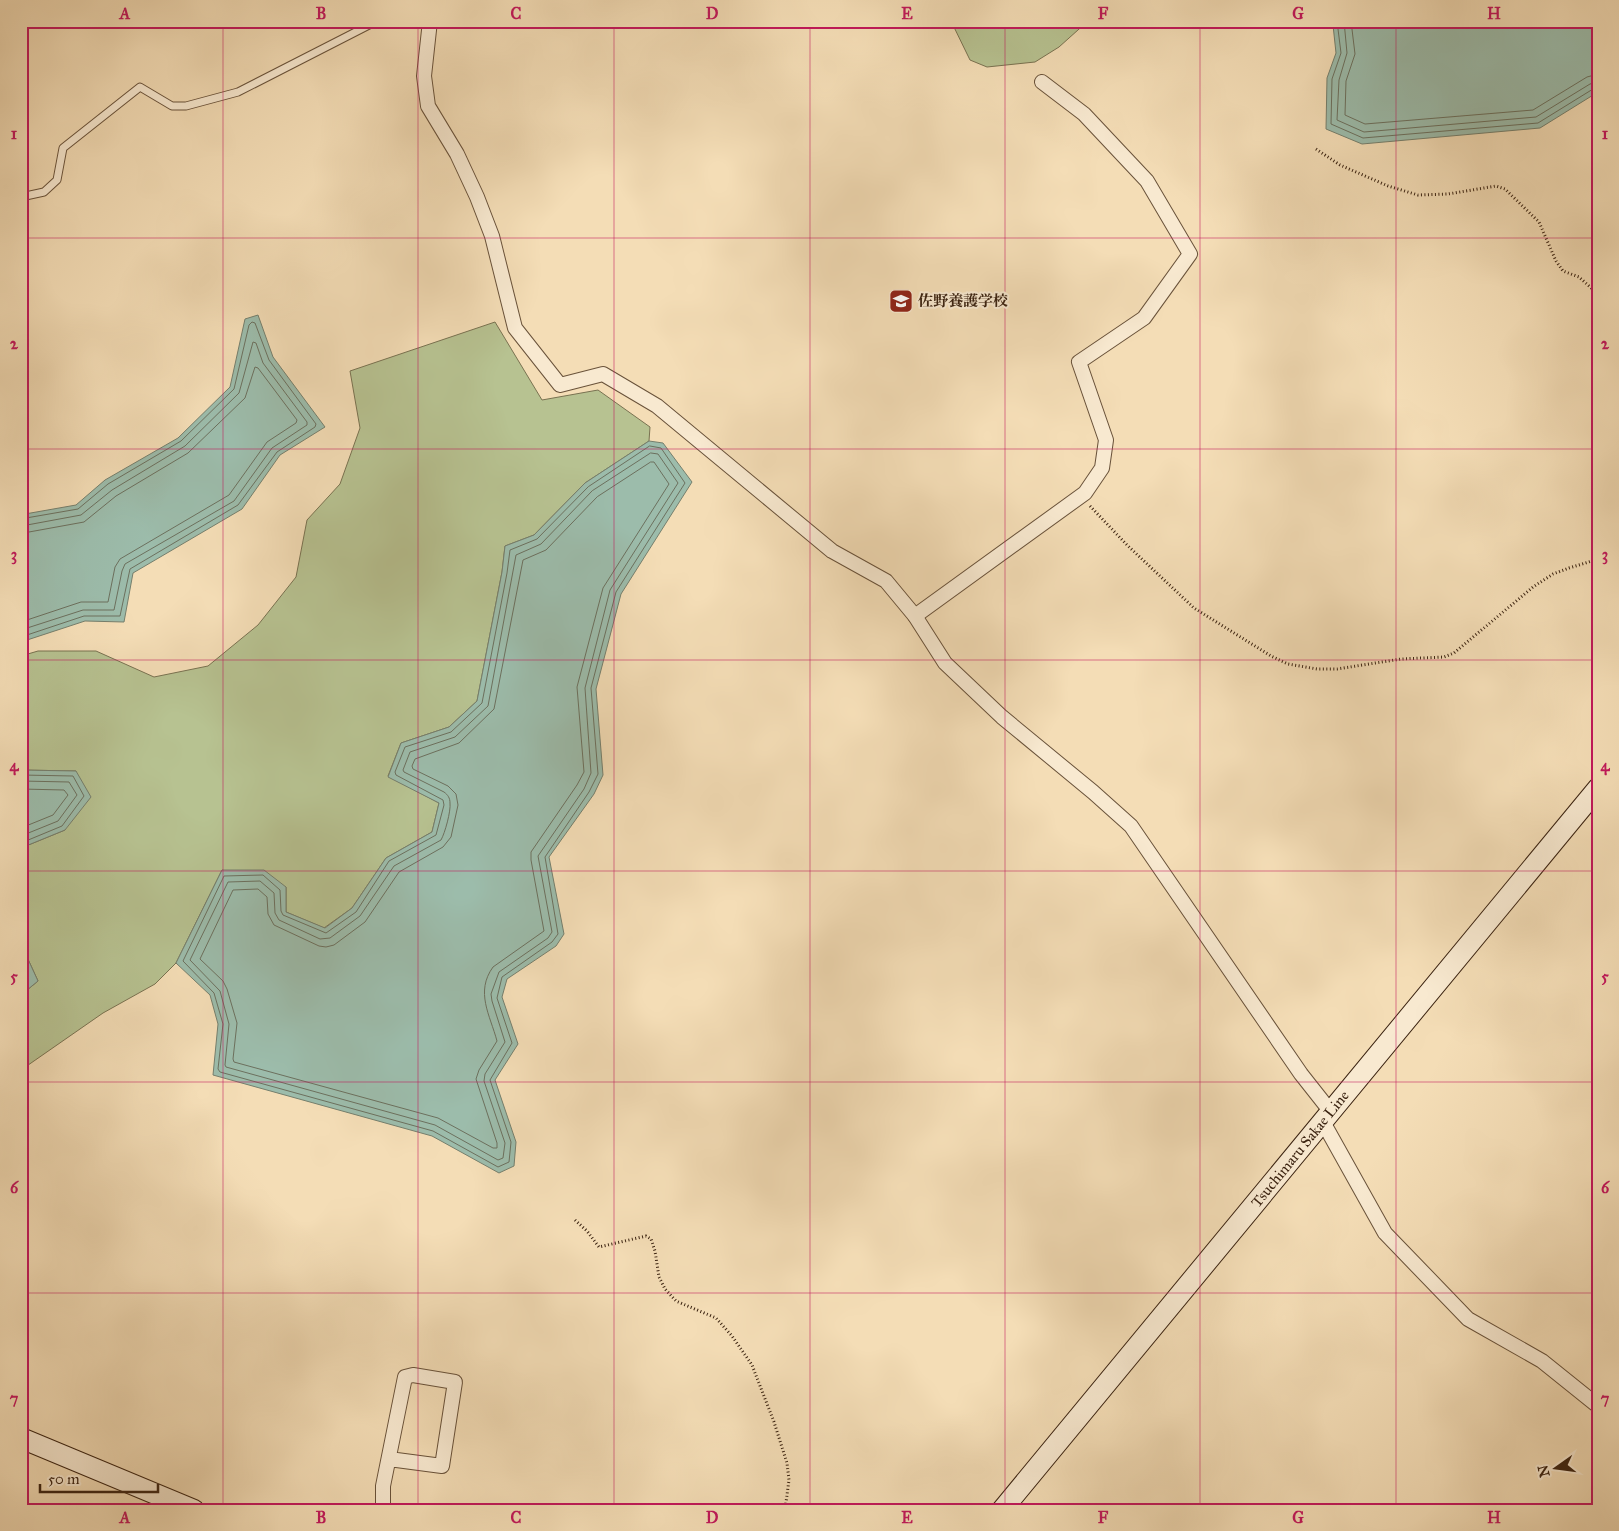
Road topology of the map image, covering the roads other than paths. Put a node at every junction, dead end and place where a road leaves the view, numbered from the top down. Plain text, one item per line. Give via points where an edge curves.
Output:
1 (377, 21) edge
2 (430, 21) edge
3 (1042, 82) dead end
4 (21, 197) edge
5 (915, 616) junction
6 (1598, 788) edge
7 (1327, 1117) junction
8 (1598, 1406) edge
9 (21, 1438) edge
10 (389, 1459) junction
11 (194, 1510) edge
12 (383, 1510) edge
13 (1002, 1510) edge

1 - 4 lane via 238,92 186,106 172,106 140,86 63,148 56,180 44,192
2 - 5 street via 424,76 428,106 457,154 486,220 515,328 560,385 603,374 657,406 832,551 886,581
3 - 5 street via 1084,114 1147,181 1190,254 1144,318 1079,362 1106,440 1102,468 1085,493
5 - 7 street via 945,663 1002,717 1131,826
6 - 7 main road, Tsuchimaru Sakae Line
7 - 8 street via 1385,1233 1468,1320 1542,1361
7 - 13 main road, Tsuchimaru Sakae Line
9 - 11 main road
10 - 10 street via 442,1466 455,1382 413,1375 404,1377
10 - 12 street

